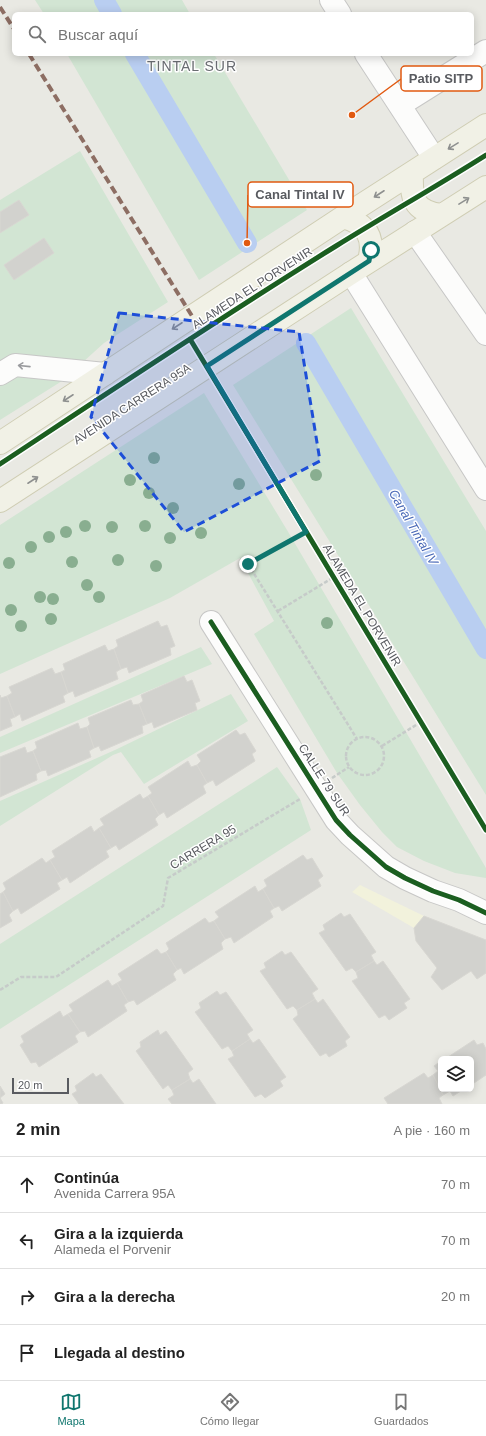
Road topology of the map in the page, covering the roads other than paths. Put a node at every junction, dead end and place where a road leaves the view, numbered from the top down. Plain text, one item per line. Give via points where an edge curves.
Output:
1 (331, 0) edge
2 (339, 12) edge
3 (486, 51) edge
4 (367, 56) edge
5 (400, 105) junction
6 (486, 125) edge
7 (434, 158) junction
8 (412, 173) junction
9 (486, 187) edge
10 (441, 215) junction
11 (343, 217) junction
12 (415, 232) junction
13 (360, 267) junction
14 (486, 334) edge
15 (0, 374) edge
16 (105, 374) junction
17 (0, 443) edge
18 (486, 489) edge
19 (0, 501) edge
20 (211, 622) dead end
21 (486, 913) edge

1 - 2 street
3 - 5 street
4 - 5 street
5 - 7 street
6 -> 7 main road
7 - 8 main road
8 - 10 main road via 412,193 417,205 429,213
8 -> 11 main road
10 -> 9 main road, AVENIDA CARRERA 95A
10 - 12 main road, AVENIDA CARRERA 95A
11 - 13 main road via 354,220 365,228 370,241 371,250
11 -> 16 main road
12 - 13 main road, AVENIDA CARRERA 95A
12 - 14 street
13 - 18 street
19 -> 13 main road, AVENIDA CARRERA 95A
16 -> 15 street via 15,365
16 -> 17 main road
20 - 21 street, CALLE 79 SUR via 336,820 350,835 386,866 405,878

